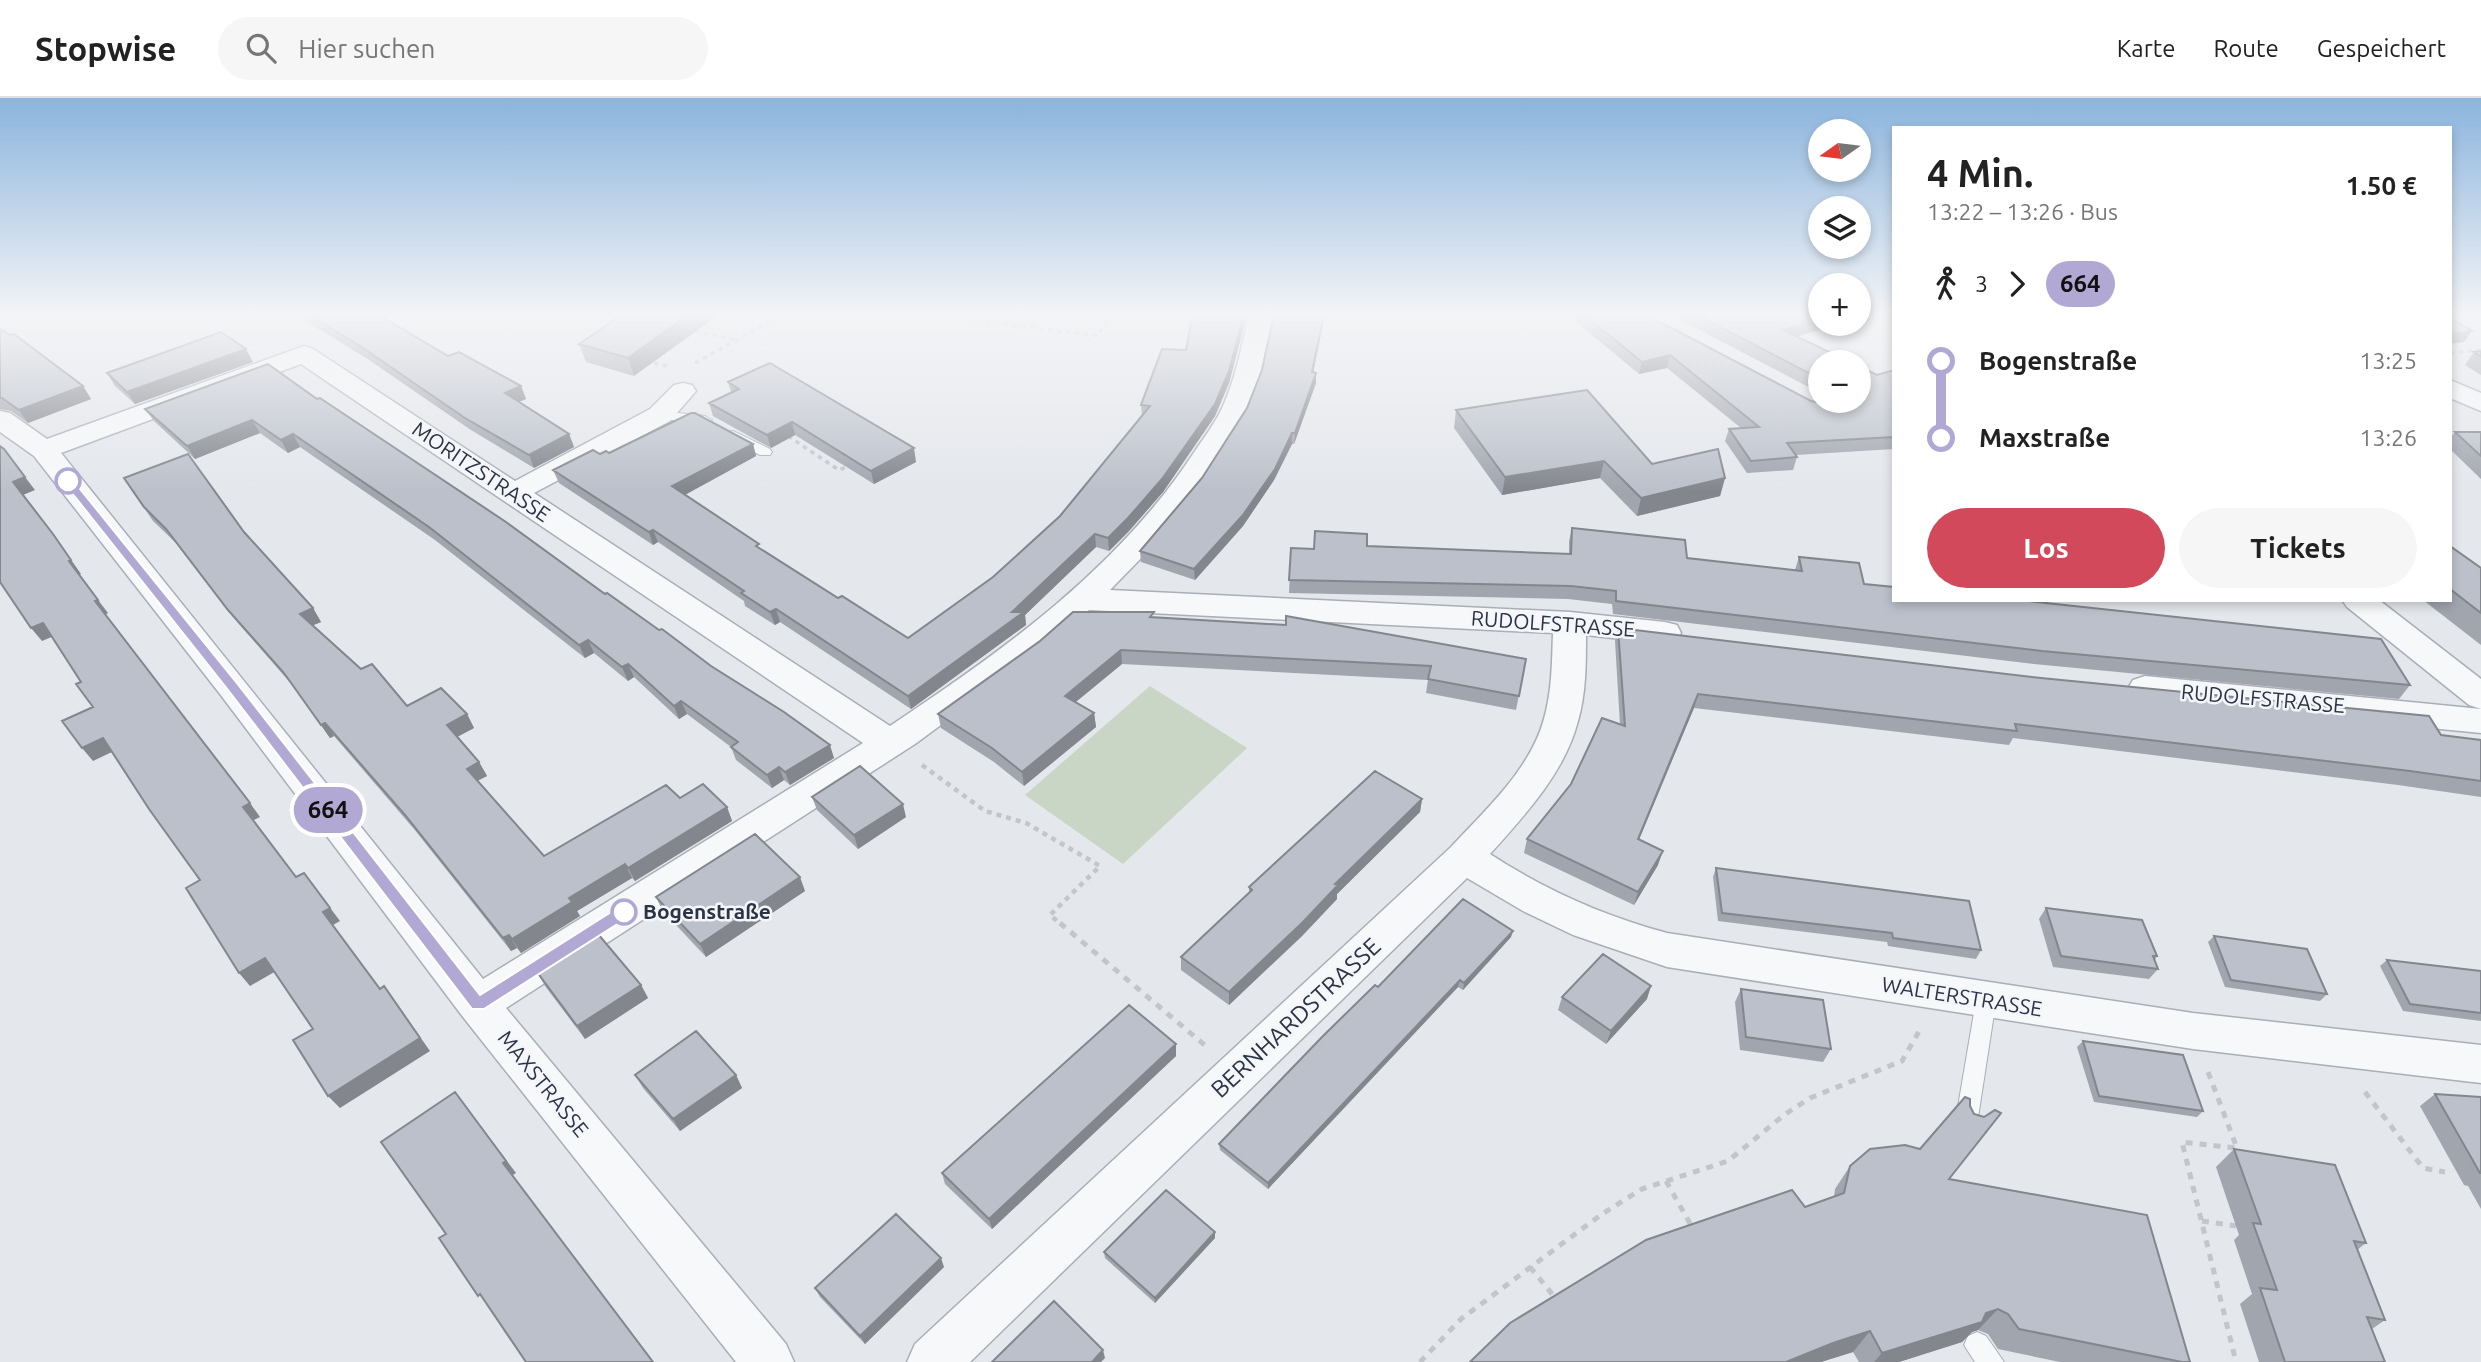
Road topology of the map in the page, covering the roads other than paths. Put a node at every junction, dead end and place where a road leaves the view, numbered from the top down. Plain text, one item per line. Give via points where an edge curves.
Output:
1 (253, 373) edge
2 (333, 373) edge
3 (1248, 373) edge
4 (2452, 389) edge
5 (683, 391) road end
6 (2481, 403) edge
7 (660, 415) junction
8 (0, 419) edge
9 (44, 450) junction
10 (765, 452) edge
11 (513, 493) junction
12 (1082, 599) junction
13 (2361, 602) edge
14 (1570, 623) junction
15 (1690, 636) edge
16 (2116, 686) edge
17 (2481, 696) edge
18 (2481, 721) edge
19 (889, 743) junction
20 (1465, 857) junction
21 (1986, 1001) junction
22 (478, 1004) junction
23 (2481, 1063) edge
24 (1966, 1128) edge
25 (768, 1362) edge
26 (933, 1362) edge

1 - 9 street, MORITZSTRASSE
2 - 11 street, MORITZSTRASSE
3 - 12 street via 1231,416 1189,481 1143,539
4 - 6 street
5 - 7 street
7 - 10 lane via 703,419
7 - 11 street
8 - 9 street, MAXSTRASSE
9 - 22 street, MAXSTRASSE
11 - 19 street, MORITZSTRASSE
12 - 14 street, RUDOLFSTRASSE
12 - 19 street via 989,674
13 - 17 street
14 - 15 street, RUDOLFSTRASSE
14 - 20 street, BERNHARDSTRASSE via 1566,701 1553,740 1530,784
16 - 18 street, RUDOLFSTRASSE
19 - 22 street
20 - 21 street, WALTERSTRASSE via 1508,887 1623,939
20 - 26 street, BERNHARDSTRASSE
21 - 23 street, WALTERSTRASSE via 2193,1031
21 - 24 lane
22 - 25 street, MAXSTRASSE

